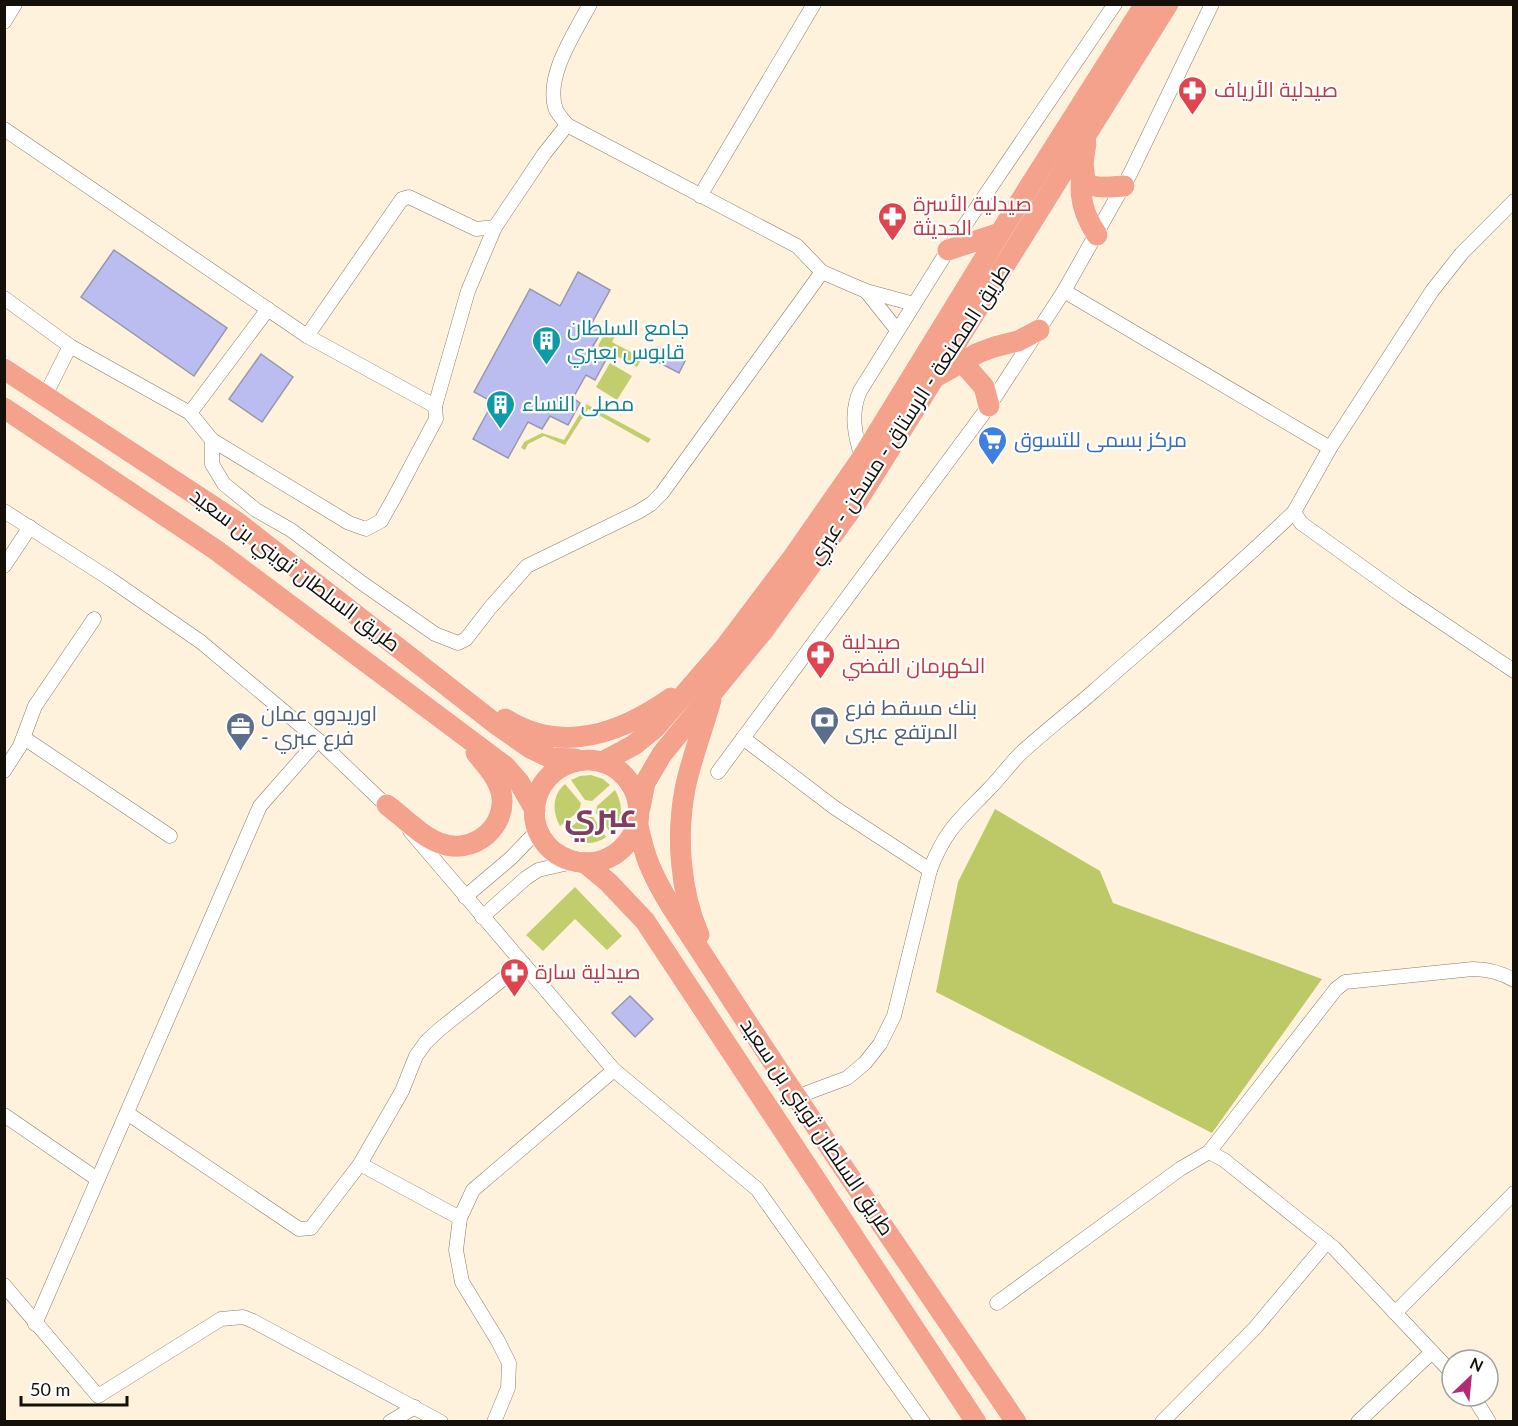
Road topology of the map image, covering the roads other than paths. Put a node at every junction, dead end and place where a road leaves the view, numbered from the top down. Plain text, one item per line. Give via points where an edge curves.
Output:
1 (15, 4) edge
2 (590, 4) edge
3 (814, 4) edge
4 (1115, 4) edge
5 (1145, 4) edge
6 (1168, 4) edge
7 (1212, 4) edge
8 (4, 22) edge
9 (567, 125) junction
10 (4, 129) edge
11 (1087, 134) junction
12 (1083, 162) junction
13 (1124, 186) junction
14 (700, 196) junction
15 (1514, 201) edge
16 (495, 227) junction
17 (1000, 233) junction
18 (1097, 235) junction
19 (948, 250) junction
20 (822, 272) junction
21 (866, 291) junction
22 (1064, 291) junction
23 (4, 298) edge
24 (914, 304) junction
25 (268, 309) junction
26 (897, 330) junction
27 (1039, 330) junction
28 (307, 336) junction
29 (70, 346) junction
30 (962, 362) junction
31 (4, 369) edge
32 (937, 376) junction
33 (45, 396) junction
34 (435, 406) junction
35 (989, 406) junction
36 (4, 408) edge
37 (190, 414) junction
38 (212, 440) junction
39 (1330, 447) junction
40 (862, 458) junction
41 (4, 511) edge
42 (1294, 512) junction
43 (30, 527) junction
44 (4, 566) edge
45 (94, 619) dead end
46 (1514, 671) edge
47 (442, 681) junction
48 (707, 683) junction
49 (457, 730) junction
50 (24, 738) junction
51 (743, 738) junction
52 (318, 740) junction
53 (594, 761) junction
54 (4, 771) edge
55 (718, 772) dead end
56 (387, 805) junction
57 (638, 817) junction
58 (537, 820) junction
59 (170, 836) dead end
60 (579, 862) junction
61 (930, 870) junction
62 (465, 897) junction
63 (482, 916) junction
64 (523, 963) junction
65 (1514, 980) edge
66 (728, 992) junction
67 (614, 1070) junction
68 (796, 1097) junction
69 (127, 1113) junction
70 (4, 1115) edge
71 (1209, 1152) junction
72 (360, 1164) junction
73 (97, 1179) junction
74 (1514, 1193) edge
75 (460, 1218) junction
76 (1327, 1242) junction
77 (4, 1286) edge
78 (997, 1303) dead end
79 (1395, 1313) junction
80 (35, 1324) junction
81 (1432, 1352) junction
82 (1440, 1360) edge
83 (415, 1407) junction
84 (1480, 1408) edge
85 (390, 1422) edge
86 (441, 1422) edge
87 (494, 1422) edge
88 (923, 1422) edge
89 (976, 1422) edge
90 (1016, 1422) edge
91 (1162, 1422) edge
92 (1358, 1422) edge
93 (1489, 1422) edge

1 - 8 street
2 - 9 street via 561,60 555,81 553,97 557,112
3 - 14 street
4 - 19 street
5 - 17 highway, طريق المصنعة - الرستاق - مسكن - عبري
6 - 11 highway, طريق المصنعة - الرستاق - مسكن - عبري
7 - 13 street
9 - 14 street
9 - 16 street
10 - 25 street
11 - 12 highway
11 - 32 highway, طريق المصنعة - الرستاق - مسكن - عبري
12 - 13 highway via 1088,182 1102,187
12 - 18 highway via 1082,197 1087,219
13 - 18 street
14 - 20 street via 797,246
15 - 39 street via 1462,253 1432,291
16 - 28 street via 476,229 410,197 402,199
16 - 34 street via 468,291
17 - 19 highway
17 - 40 highway, طريق المصنعة - الرستاق - مسكن - عبري
18 - 22 street
19 - 24 street
20 - 21 street
20 - 38 street via 662,493 638,512 527,566 466,639 458,643 435,634 224,484 212,464
21 - 24 street
21 - 26 street
22 - 27 street
22 - 39 street
23 - 29 street
24 - 26 street
25 - 28 street
25 - 37 street
26 - 40 street via 855,404 855,429
27 - 30 highway
27 - 35 street
28 - 34 street
29 - 33 street
29 - 37 street
30 - 32 highway
30 - 35 highway via 984,387
31 - 33 highway, طريق السلطان ثويني بن سعيد
32 - 48 highway, طريق المصنعة - الرستاق - مسكن - عبري via 834,534 770,622
33 - 47 highway, طريق السلطان ثويني بن سعيد via 237,522
34 - 38 street via 436,420 390,506 381,521 366,529 342,519
35 - 51 street
36 - 49 highway, طريق السلطان ثويني بن سعيد via 216,550
37 - 38 street
39 - 42 street
40 - 48 highway, طريق المصنعة - الرستاق - مسكن - عبري via 732,638
41 - 43 street
42 - 46 street via 1301,523
42 - 61 street via 1022,752 956,821
43 - 44 street
43 - 52 street via 201,642
45 - 50 street via 35,706
47 - 48 highway via 511,723 544,735 581,737 631,723
47 - 53 highway, طريق السلطان ثويني بن سعيد via 530,748 551,758
48 - 53 highway, طريق المصنعة - الرستاق - مسكن - عبري via 623,752
48 - 57 highway, طريق المصنعة - الرستاق - مسكن - عبري via 645,783
48 - 66 highway via 686,788 682,865 693,921
49 - 56 highway via 498,781 502,808 490,832 466,846 438,843
49 - 58 highway, طريق السلطان ثويني بن سعيد via 505,766 519,782
50 - 54 street
50 - 59 street
51 - 55 street
51 - 61 street via 835,808
52 - 56 street
52 - 69 street via 260,806
53 - 57 highway via 617,769 629,781 637,795
53 - 58 highway via 573,762 550,775 540,791
56 - 62 street
57 - 60 highway via 633,836 619,852 599,862
57 - 66 highway, طريق السلطان ثويني بن سعيد via 646,855 662,893
58 - 60 highway via 552,850
58 - 62 street via 511,858
60 - 63 street via 538,870
60 - 89 highway, طريق السلطان ثويني بن سعيد via 608,882 645,921
61 - 68 street via 894,1016 880,1044 865,1064 847,1078
62 - 63 street
63 - 64 street
64 - 67 street
64 - 72 street via 426,1042
65 - 71 street via 1488,969 1473,969 1345,982
66 - 68 highway, طريق السلطان ثويني بن سعيد
67 - 75 street via 473,1190
67 - 88 street via 757,1189
68 - 90 highway, طريق السلطان ثويني بن سعيد
69 - 72 street via 299,1229 311,1228
69 - 73 street
70 - 73 street
71 - 76 street
71 - 78 street
72 - 75 street
73 - 80 street
74 - 79 street
75 - 87 street via 456,1250 462,1282 508,1363 508,1388
76 - 79 street
76 - 91 street via 1254,1328
77 - 80 street
79 - 81 street
80 - 83 street via 98,1396 221,1319 243,1317
81 - 82 street
81 - 92 street
83 - 85 street
83 - 86 street
84 - 93 street

